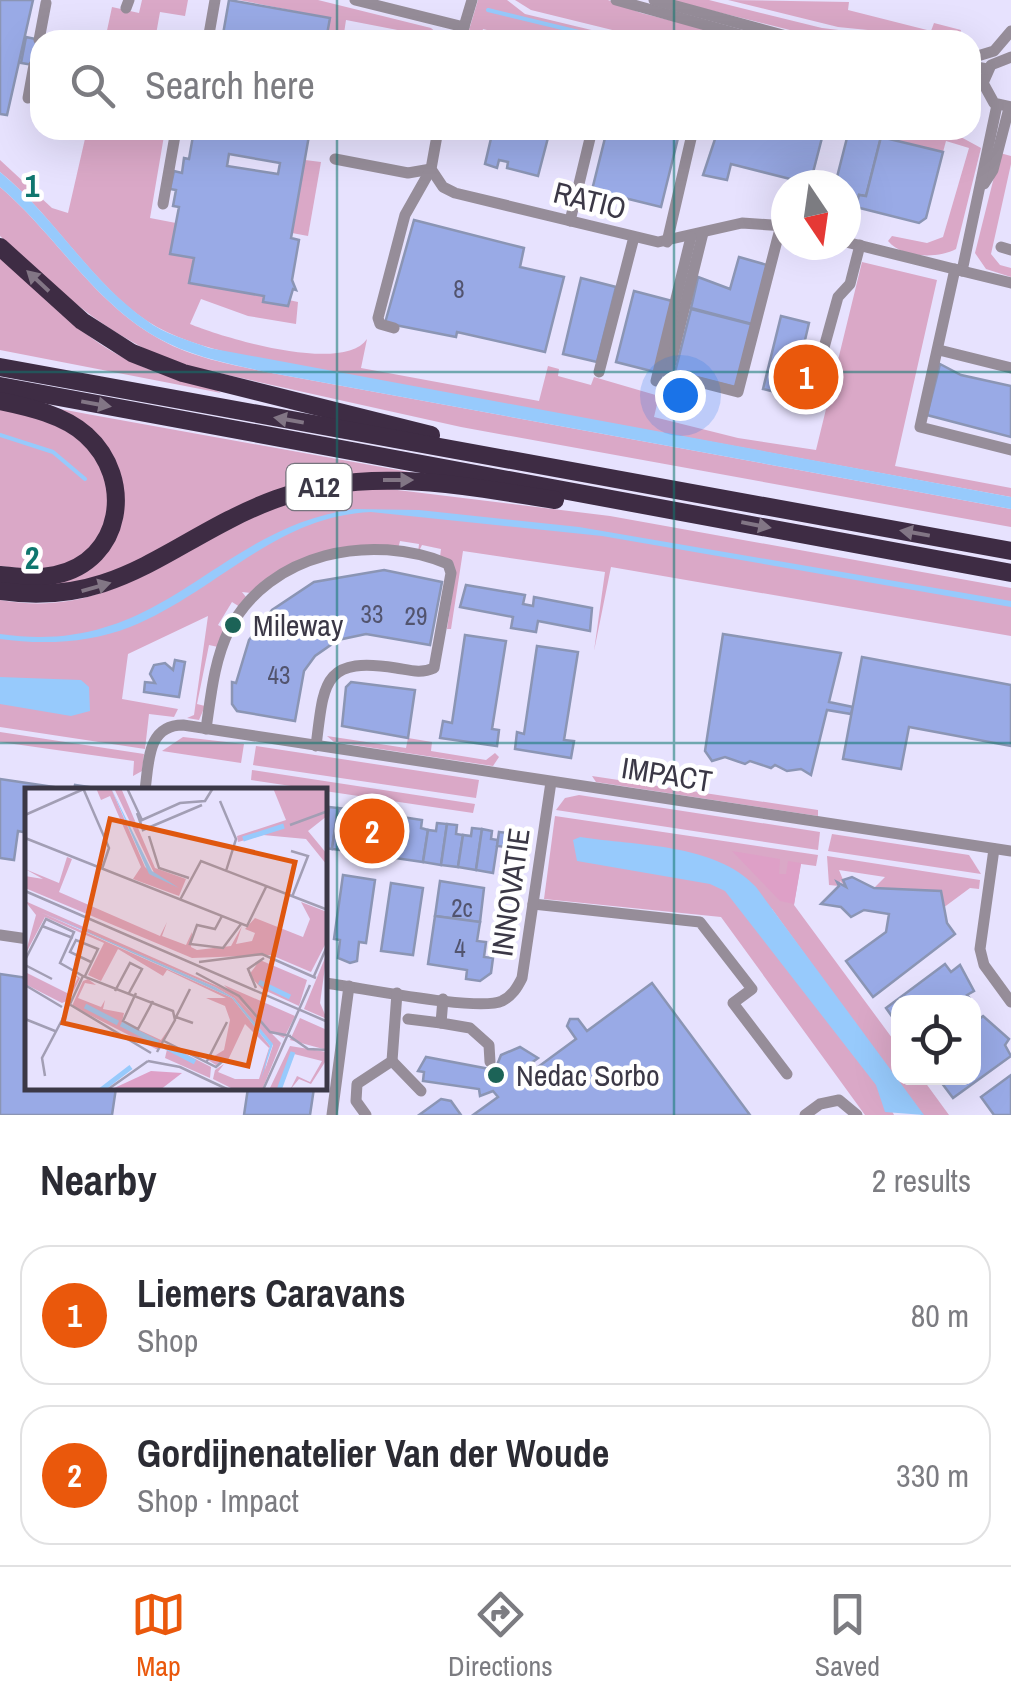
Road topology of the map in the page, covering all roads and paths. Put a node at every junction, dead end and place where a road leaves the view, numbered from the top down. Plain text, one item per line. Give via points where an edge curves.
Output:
1 (216, 0) edge
2 (355, 0) edge
3 (616, 0) edge
4 (654, 0) edge
5 (470, 2) edge
6 (46, 3) dead end
7 (40, 30) edge
8 (210, 30) edge
9 (449, 30) edge
10 (463, 30) edge
11 (723, 30) edge
12 (764, 30) edge
13 (1011, 31) edge
14 (981, 55) edge
15 (1011, 57) edge
16 (981, 68) edge
17 (987, 69) junction
18 (981, 77) edge
19 (30, 87) edge
20 (981, 87) edge
21 (28, 98) dead end
22 (1006, 107) edge
23 (174, 140) edge
24 (436, 140) edge
25 (590, 140) edge
26 (691, 140) edge
27 (335, 158) dead end
28 (431, 169) junction
29 (163, 204) dead end
30 (570, 221) junction
31 (771, 225) edge
32 (697, 235) junction
33 (634, 238) junction
34 (666, 242) junction
35 (861, 245) edge
36 (0, 247) edge
37 (774, 260) edge
38 (856, 260) edge
39 (959, 270) junction
40 (1011, 283) edge
41 (394, 328) dead end
42 (939, 350) junction
43 (820, 362) dead end
44 (0, 367) edge
45 (1011, 368) edge
46 (599, 372) dead end
47 (656, 380) dead end
48 (0, 386) edge
49 (0, 400) edge
50 (1011, 450) edge
51 (591, 475) junction
52 (660, 508) junction
53 (1011, 551) edge
54 (1011, 573) edge
55 (0, 575) edge
56 (0, 592) edge
57 (206, 729) junction
58 (316, 746) junction
59 (551, 782) junction
60 (145, 788) edge
61 (994, 849) junction
62 (1011, 852) edge
63 (533, 904) junction
64 (0, 935) edge
65 (25, 939) edge
66 (328, 982) edge
67 (350, 986) junction
68 (397, 993) junction
69 (443, 999) junction
70 (1011, 1002) edge
71 (408, 1019) dead end
72 (442, 1023) junction
73 (392, 1061) junction
74 (490, 1062) dead end
75 (788, 1074) dead end
76 (421, 1091) dead end
77 (332, 1115) edge
78 (366, 1115) edge
79 (805, 1115) edge
80 (857, 1115) edge

1 - 8 street
2 - 9 street
3 - 11 street
4 - 12 street
5 - 10 street
6 - 7 street
13 - 14 street via 994,51
15 - 17 street
16 - 17 street
17 - 18 street
19 - 21 street
20 - 22 street
22 - 39 street
23 - 29 street
24 - 28 street
25 - 30 street
26 - 34 street
27 - 28 street via 408,173
28 - 30 street, RATIO via 455,193
28 - 41 street via 405,215 378,318
30 - 33 street, RATIO
31 - 32 street, RATIO via 742,223
32 - 34 street, RATIO
32 - 37 street via 668,374 738,392
32 - 47 street
33 - 34 street, RATIO
33 - 46 street
35 - 39 street
51 -> 36 highway, A12 via 159,364 82,320
38 - 43 street
39 - 40 street
39 - 42 street
42 - 45 street
42 - 50 street via 920,428
51 -> 44 highway, A12
48 -> 52 highway, A12
49 - 55 highway via 60,418 85,434 112,469 118,501 112,528 87,561 56,575
53 -> 51 highway, A12
52 -> 54 highway, A12
56 -> 52 highway, A12 via 60,595 100,587 276,498 352,482 440,482
57 - 58 street, IMPACT
57 - 58 street via 230,629 270,582 309,560 347,551 448,564 434,668 344,666 323,691
57 - 60 street, IMPACT via 173,725 160,732
58 - 59 street, IMPACT
59 - 61 street, IMPACT
59 - 63 street, INNOVATIE
61 - 62 street, IMPACT
61 - 70 street via 980,949
63 - 69 street, INNOVATIE via 515,992 490,1004
63 - 75 street via 700,922 752,988 733,1003
64 - 65 street
66 - 67 street, INNOVATIE
67 - 68 street, INNOVATIE
67 - 77 street
68 - 69 street, INNOVATIE
68 - 73 street
69 - 72 street
71 - 72 street
72 - 74 street via 470,1028 489,1045
73 - 76 street
73 - 78 street via 357,1084 356,1101
79 - 80 street via 839,1100

